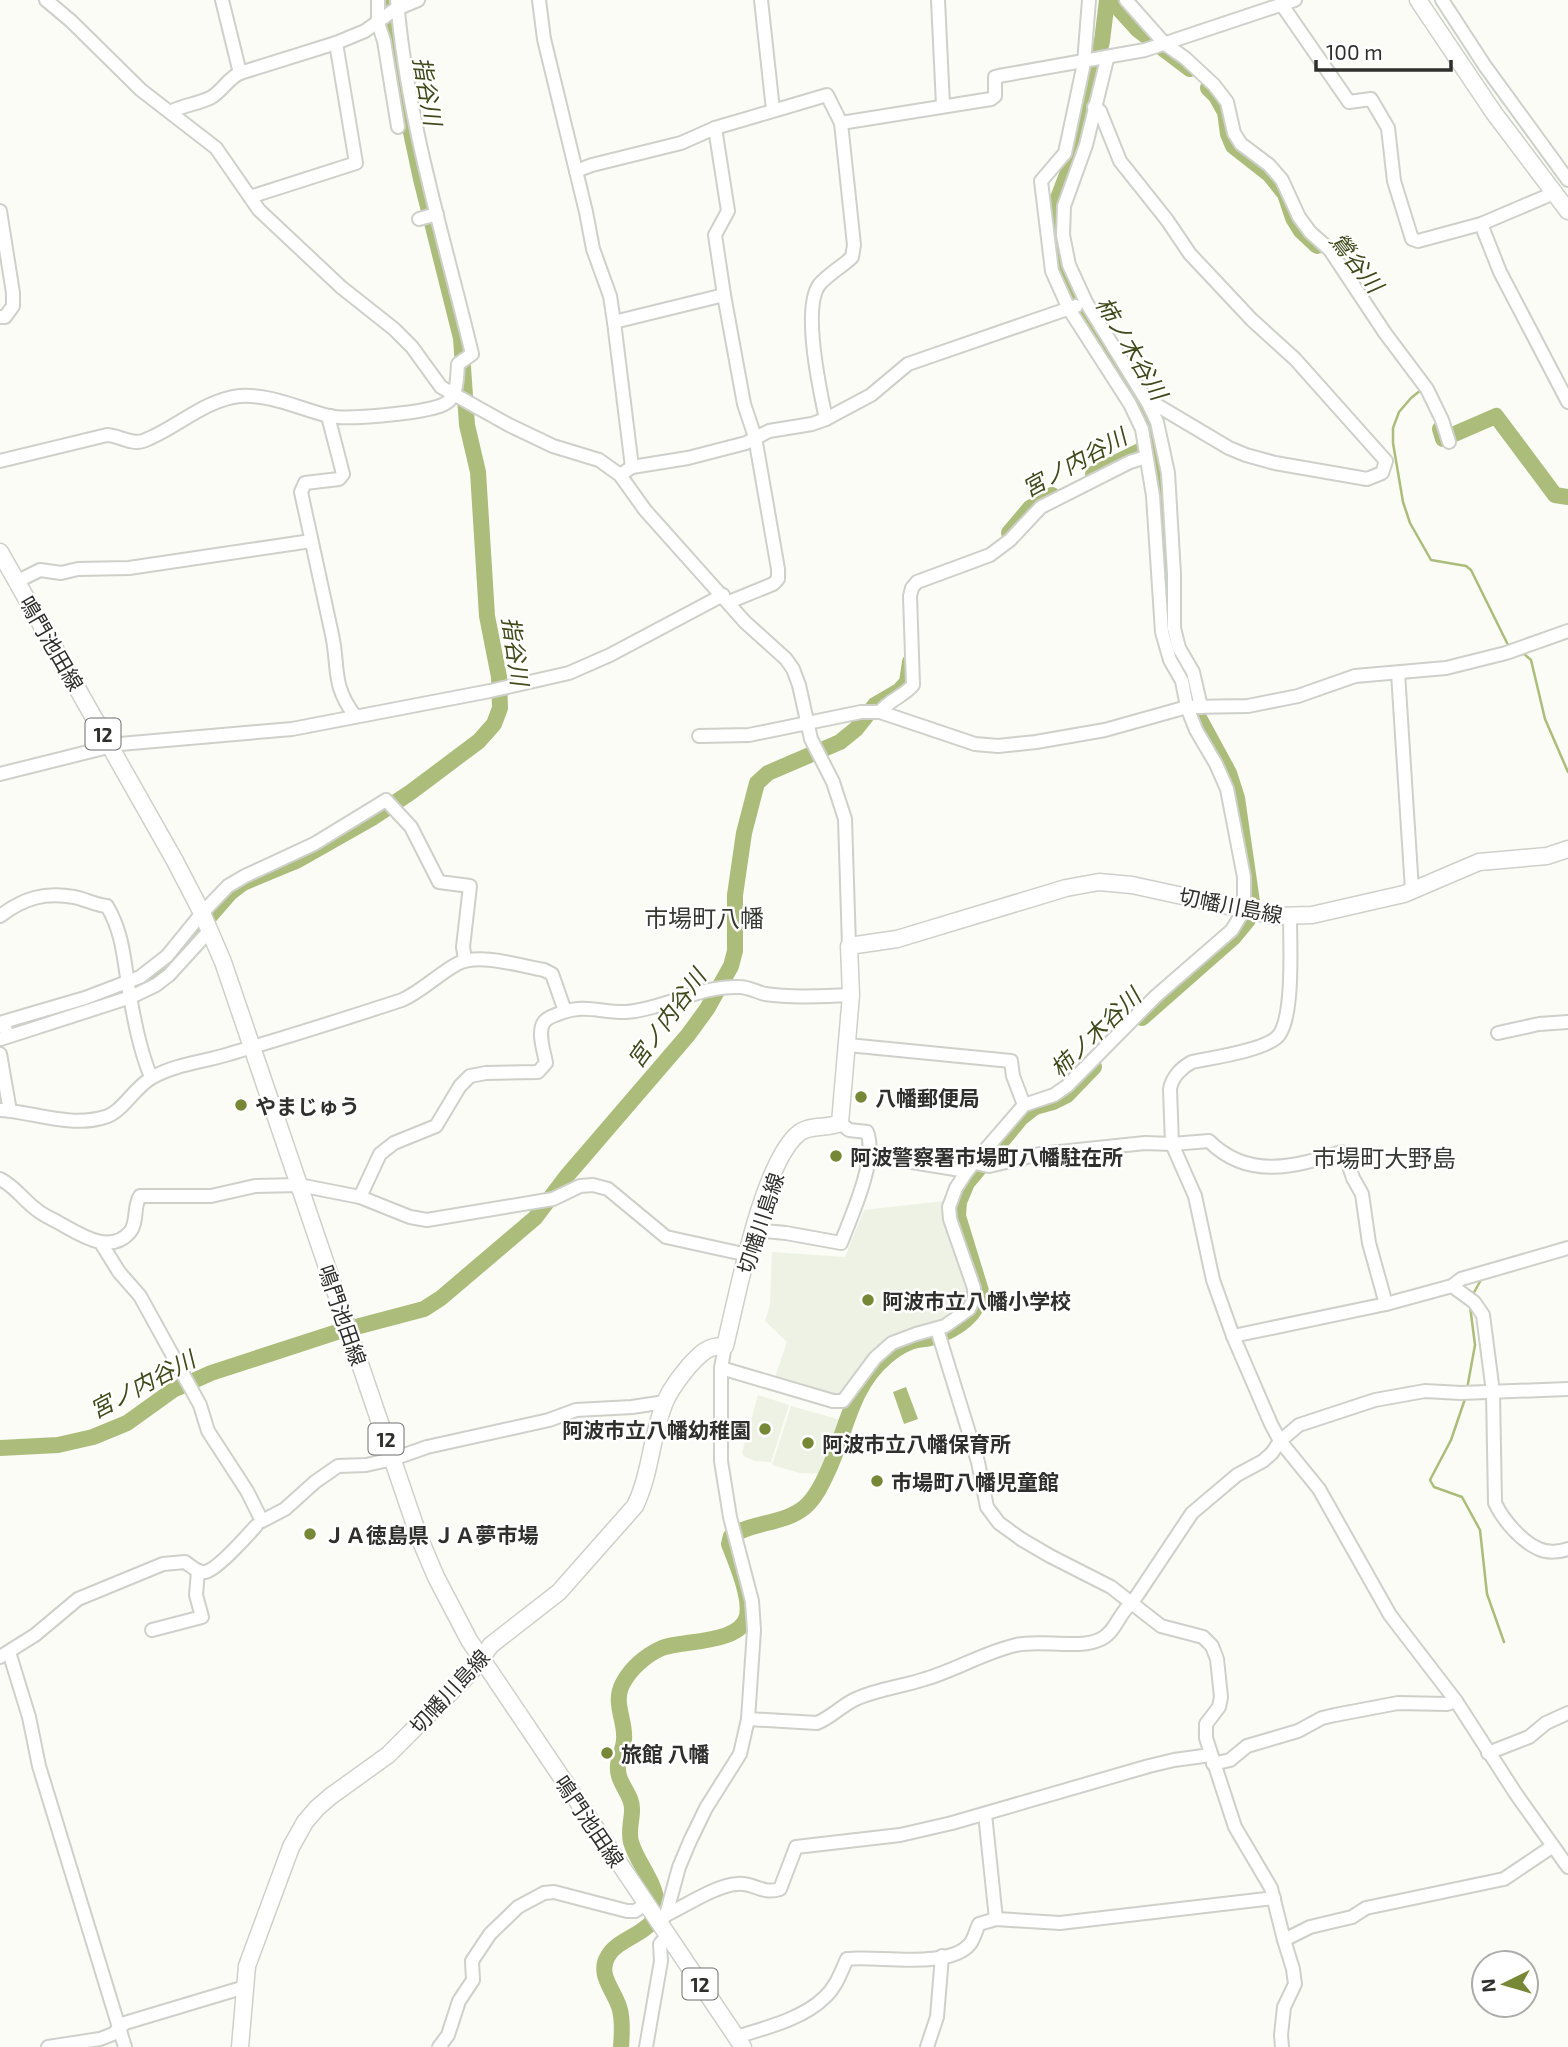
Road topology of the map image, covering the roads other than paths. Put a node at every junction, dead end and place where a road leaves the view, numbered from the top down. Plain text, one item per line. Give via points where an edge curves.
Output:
1 (46, 0) edge
2 (222, 0) edge
3 (378, 0) edge
4 (418, 0) edge
5 (539, 0) edge
6 (761, 0) edge
7 (938, 0) edge
8 (1089, 0) edge
9 (1126, 0) edge
10 (1295, 0) edge
11 (1442, 0) edge
12 (1418, 1) edge
13 (1282, 5) junction
14 (396, 6) edge
15 (380, 22) junction
16 (336, 43) junction
17 (1163, 45) junction
18 (1097, 60) junction
19 (240, 72) junction
20 (943, 105) junction
21 (1094, 107) junction
22 (773, 110) junction
23 (172, 111) junction
24 (841, 123) junction
25 (398, 127) dead end
26 (715, 128) junction
27 (576, 171) junction
28 (1568, 180) edge
29 (1554, 193) junction
30 (250, 197) junction
31 (0, 211) edge
32 (1568, 211) edge
33 (1481, 224) junction
34 (724, 295) junction
35 (1078, 306) junction
36 (0, 317) edge
37 (614, 322) junction
38 (461, 399) junction
39 (1568, 402) edge
40 (1148, 403) junction
41 (331, 416) junction
42 (826, 419) junction
43 (755, 437) junction
44 (1448, 438) dead end
45 (1152, 459) junction
46 (0, 461) edge
47 (632, 467) junction
48 (620, 475) junction
49 (311, 541) junction
50 (0, 552) edge
51 (8, 572) edge
52 (726, 598) junction
53 (1568, 631) edge
54 (1398, 673) junction
55 (1194, 707) junction
56 (872, 712) junction
57 (355, 716) junction
58 (806, 725) junction
59 (699, 736) dead end
60 (110, 746) junction
61 (0, 774) edge
62 (1568, 849) edge
63 (1412, 890) junction
64 (1248, 911) junction
65 (0, 916) edge
66 (1290, 917) junction
67 (206, 921) junction
68 (849, 946) junction
69 (465, 960) junction
70 (129, 989) junction
71 (850, 995) junction
72 (565, 1011) junction
73 (1568, 1022) edge
74 (4, 1033) edge
75 (1498, 1033) dead end
76 (848, 1045) junction
77 (252, 1048) junction
78 (0, 1054) edge
79 (151, 1077) junction
80 (1024, 1105) junction
81 (5, 1110) edge
82 (840, 1123) junction
83 (1172, 1144) junction
84 (869, 1155) junction
85 (977, 1166) junction
86 (0, 1179) edge
87 (299, 1185) junction
88 (360, 1197) junction
89 (753, 1230) junction
90 (101, 1243) junction
91 (1568, 1248) edge
92 (748, 1255) junction
93 (1452, 1286) junction
94 (1385, 1304) junction
95 (937, 1329) junction
96 (1233, 1336) junction
97 (725, 1346) junction
98 (721, 1368) junction
99 (1568, 1389) edge
100 (1493, 1392) junction
101 (665, 1402) junction
102 (1280, 1441) junction
103 (393, 1459) junction
104 (256, 1526) dead end
105 (1568, 1549) edge
106 (198, 1571) junction
107 (1132, 1603) junction
108 (152, 1630) dead end
109 (5, 1654) edge
110 (481, 1659) junction
111 (1456, 1701) junction
112 (1568, 1713) edge
113 (748, 1719) junction
114 (1489, 1753) junction
115 (1212, 1759) junction
116 (985, 1814) junction
117 (1553, 1846) junction
118 (1568, 1867) edge
119 (1274, 1898) junction
120 (657, 1918) junction
121 (996, 1919) junction
122 (1284, 1940) junction
123 (942, 1956) junction
124 (245, 1987) junction
125 (118, 2028) junction
126 (735, 2040) edge
127 (48, 2047) edge
128 (125, 2047) edge
129 (240, 2047) edge
130 (439, 2047) edge
131 (646, 2047) edge
132 (927, 2047) edge
133 (1282, 2047) edge

1 - 23 street via 141,90
2 - 19 street
3 - 15 street
4 - 14 street
5 - 27 street
6 - 22 street
7 - 20 street
8 - 18 street
9 - 17 street
10 - 13 street
11 - 28 street
12 - 29 main road
13 - 17 street
13 - 33 street via 1349,102 1371,99 1388,128 1394,181 1412,239
14 - 15 street
14 - 38 street via 428,216 472,354 464,360
15 - 16 street
15 - 25 street
16 - 19 street
16 - 30 street via 356,163
17 - 18 street
17 - 44 street via 1195,67 1227,102 1241,144 1282,180 1299,217 1330,250 1427,389
18 - 20 street via 995,77 991,99
18 - 21 street
18 - 35 street via 1065,153 1041,181 1052,271
19 - 23 street via 212,98
20 - 24 street
21 - 35 street via 1064,206 1063,235
21 - 40 street via 1100,111 1120,161 1190,254 1295,359 1386,461 1382,473 1367,479 1275,463 1229,448
22 - 24 street via 827,95
22 - 26 street
23 - 30 street via 216,148
24 - 42 street via 854,246 852,257 819,286 813,307 816,374
26 - 27 street via 681,143
26 - 34 street via 728,211 715,235
27 - 37 street
29 - 32 main road
29 - 33 street
30 - 38 street via 341,287 394,329 441,387
31 - 36 street via 13,306
33 - 39 street via 1500,272
34 - 37 street
34 - 43 street via 744,404
35 - 40 street
35 - 42 street via 908,364 871,395
35 - 45 street via 1142,429
37 - 47 street
38 - 41 street via 430,408
38 - 48 street via 554,446 598,460
40 - 45 street via 1157,422
41 - 46 street via 296,405 236,397 195,412 141,442 107,435
41 - 49 street via 343,474 339,479 305,483 301,492
42 - 43 street
43 - 47 street via 711,453
43 - 52 street via 778,579
45 - 55 street via 1174,574 1174,628 1193,672
45 - 55 street via 1162,632 1170,660
45 - 56 street via 1130,462 1041,507 990,555 917,582 910,596 913,685 906,694
47 - 48 street
48 - 52 street via 645,510
49 - 51 street via 129,568
49 - 57 street via 332,634 338,688
50 - 51 main road, 鳴門池田線 / 12
51 - 60 main road, 鳴門池田線 / 12
52 - 57 street via 569,673
52 - 58 street via 793,669
53 - 54 street via 1506,653
54 - 55 street via 1355,676 1298,696 1248,706
54 - 63 street
55 - 56 street via 1105,730 998,746 975,744
55 - 64 street via 1196,730 1227,789
56 - 58 street
57 - 60 street via 274,732
58 - 59 street via 749,735
58 - 68 street via 845,819
60 - 61 street
60 - 67 main road, 鳴門池田線 / 12
62 - 63 main road, 切幡川島線 via 1547,856 1479,862
63 - 66 main road, 切幡川島線
64 - 66 main road, 切幡川島線
64 - 68 main road, 切幡川島線 via 1121,883 1088,883 897,939
64 - 80 street via 1067,1086
65 - 70 street via 29,898 50,896 107,906 122,941
66 - 83 street via 1292,947 1281,1033 1246,1051 1186,1065 1171,1082
67 - 69 street via 228,886 314,844 386,800 411,827 439,882 470,886
67 - 70 street
67 - 70 street via 169,975 156,985
67 - 77 main road, 鳴門池田線 / 12
68 - 71 main road
69 - 72 street via 476,958 552,974
69 - 77 street via 402,1000
70 - 74 street via 2,1023
70 - 79 street
71 - 72 street via 801,997 741,987 694,993 630,1012 601,1008
71 - 76 main road
72 - 88 street via 543,1023 546,1063 538,1072 470,1076 436,1126 394,1143 380,1154
73 - 75 street
76 - 80 street via 1010,1060
76 - 82 main road
77 - 79 street
77 - 87 main road, 鳴門池田線 / 12
78 - 81 street
79 - 81 street via 115,1114 103,1118 61,1120
80 - 85 street
82 - 84 street via 849,1130 867,1132
82 - 89 main road, 切幡川島線 via 801,1130 789,1142
83 - 85 street via 1040,1154
83 - 94 street via 1209,1141 1236,1160 1272,1169 1345,1154 1362,1194
83 - 96 street via 1195,1196 1213,1280
84 - 85 street
84 - 89 street via 841,1243
85 - 95 street via 956,1188 949,1207 974,1298 969,1309
86 - 90 street via 37,1210
87 - 88 street
87 - 90 street via 255,1186 211,1196 140,1196 128,1234
87 - 103 main road, 鳴門池田線 / 12
88 - 92 street via 427,1220 554,1199 593,1185 608,1189 666,1237
89 - 92 main road, 切幡川島線
90 - 103 street via 140,1296 200,1405 208,1432 262,1521 285,1509 338,1466
91 - 93 street via 1461,1279
92 - 97 main road, 切幡川島線
93 - 94 street
93 - 100 street via 1482,1314
94 - 96 street
95 - 98 street via 892,1343 843,1401
95 - 107 street via 978,1462 987,1507 1021,1539
96 - 102 street
97 - 98 street
97 - 101 main road, 切幡川島線 via 713,1346 699,1354
98 - 113 street via 724,1485 752,1601
99 - 100 street
100 - 102 street via 1425,1391 1375,1400 1313,1418
100 - 105 street via 1495,1503 1501,1517 1539,1549
101 - 103 street via 576,1410
101 - 110 main road, 切幡川島線 via 635,1506 559,1592 491,1645
102 - 107 street via 1263,1461 1237,1475 1192,1513
102 - 111 street via 1319,1489 1390,1615
103 - 110 main road, 鳴門池田線 / 12 via 436,1577
104 - 106 street via 210,1570
106 - 108 street via 196,1595 202,1617
106 - 109 street via 185,1562 163,1564 90,1594
107 - 113 street via 1102,1639 1014,1645 927,1679 861,1696 817,1723
107 - 115 street via 1161,1626 1203,1637 1212,1646 1221,1697 1206,1724
109 - 125 street via 29,1717 39,1766
110 - 120 main road, 鳴門池田線 / 12
110 - 124 main road, 切幡川島線 via 388,1755 331,1796 305,1822 266,1910 247,1966
111 - 114 street
111 - 115 street via 1398,1703 1322,1718 1298,1731 1247,1746 1230,1760
112 - 114 street via 1529,1737
113 - 120 street via 740,1754 706,1808
114 - 117 street
115 - 116 street via 1174,1759
115 - 119 street via 1235,1827
116 - 120 street via 900,1835 796,1847 780,1889 770,1892 741,1883 729,1885
116 - 121 street
117 - 118 street
117 - 122 street via 1504,1880 1366,1908
119 - 121 street via 1060,1923
119 - 122 street
120 - 126 main road, 鳴門池田線 / 12
120 - 130 street via 554,1892 518,1907 472,1961 473,1980
120 - 131 street via 661,1961
121 - 123 street via 979,1924 961,1951
122 - 133 street via 1295,1984 1284,2007
123 - 126 street via 911,1961 847,1959 836,1983 816,2005
123 - 132 street via 937,2017
124 - 125 street
124 - 129 main road, 切幡川島線
125 - 127 street via 100,2039
125 - 128 street

